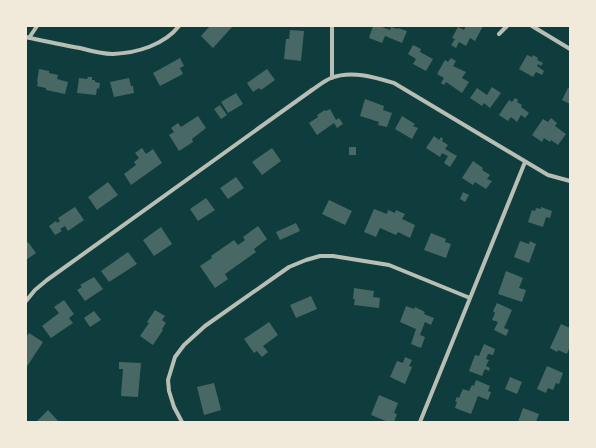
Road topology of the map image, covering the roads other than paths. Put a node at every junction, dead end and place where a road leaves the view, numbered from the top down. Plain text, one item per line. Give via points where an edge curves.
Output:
1 (37, 26) edge
2 (179, 26) edge
3 (332, 26) edge
4 (507, 26) edge
5 (532, 26) edge
6 (499, 34) dead end
7 (28, 37) edge
8 (570, 49) edge
9 (332, 78) junction
10 (525, 162) junction
11 (570, 181) edge
12 (470, 298) junction
13 (26, 301) edge
14 (182, 422) edge
15 (420, 422) edge

1 - 7 street
2 - 7 street via 160,42 129,52 112,54
3 - 9 street
4 - 6 street
5 - 8 street
9 - 10 street via 348,75 368,76 394,83
9 - 13 street via 47,280
10 - 11 street via 548,175
10 - 12 street
12 - 14 street via 389,265 320,256 289,267 205,326 175,357 168,380 169,391
12 - 15 street

